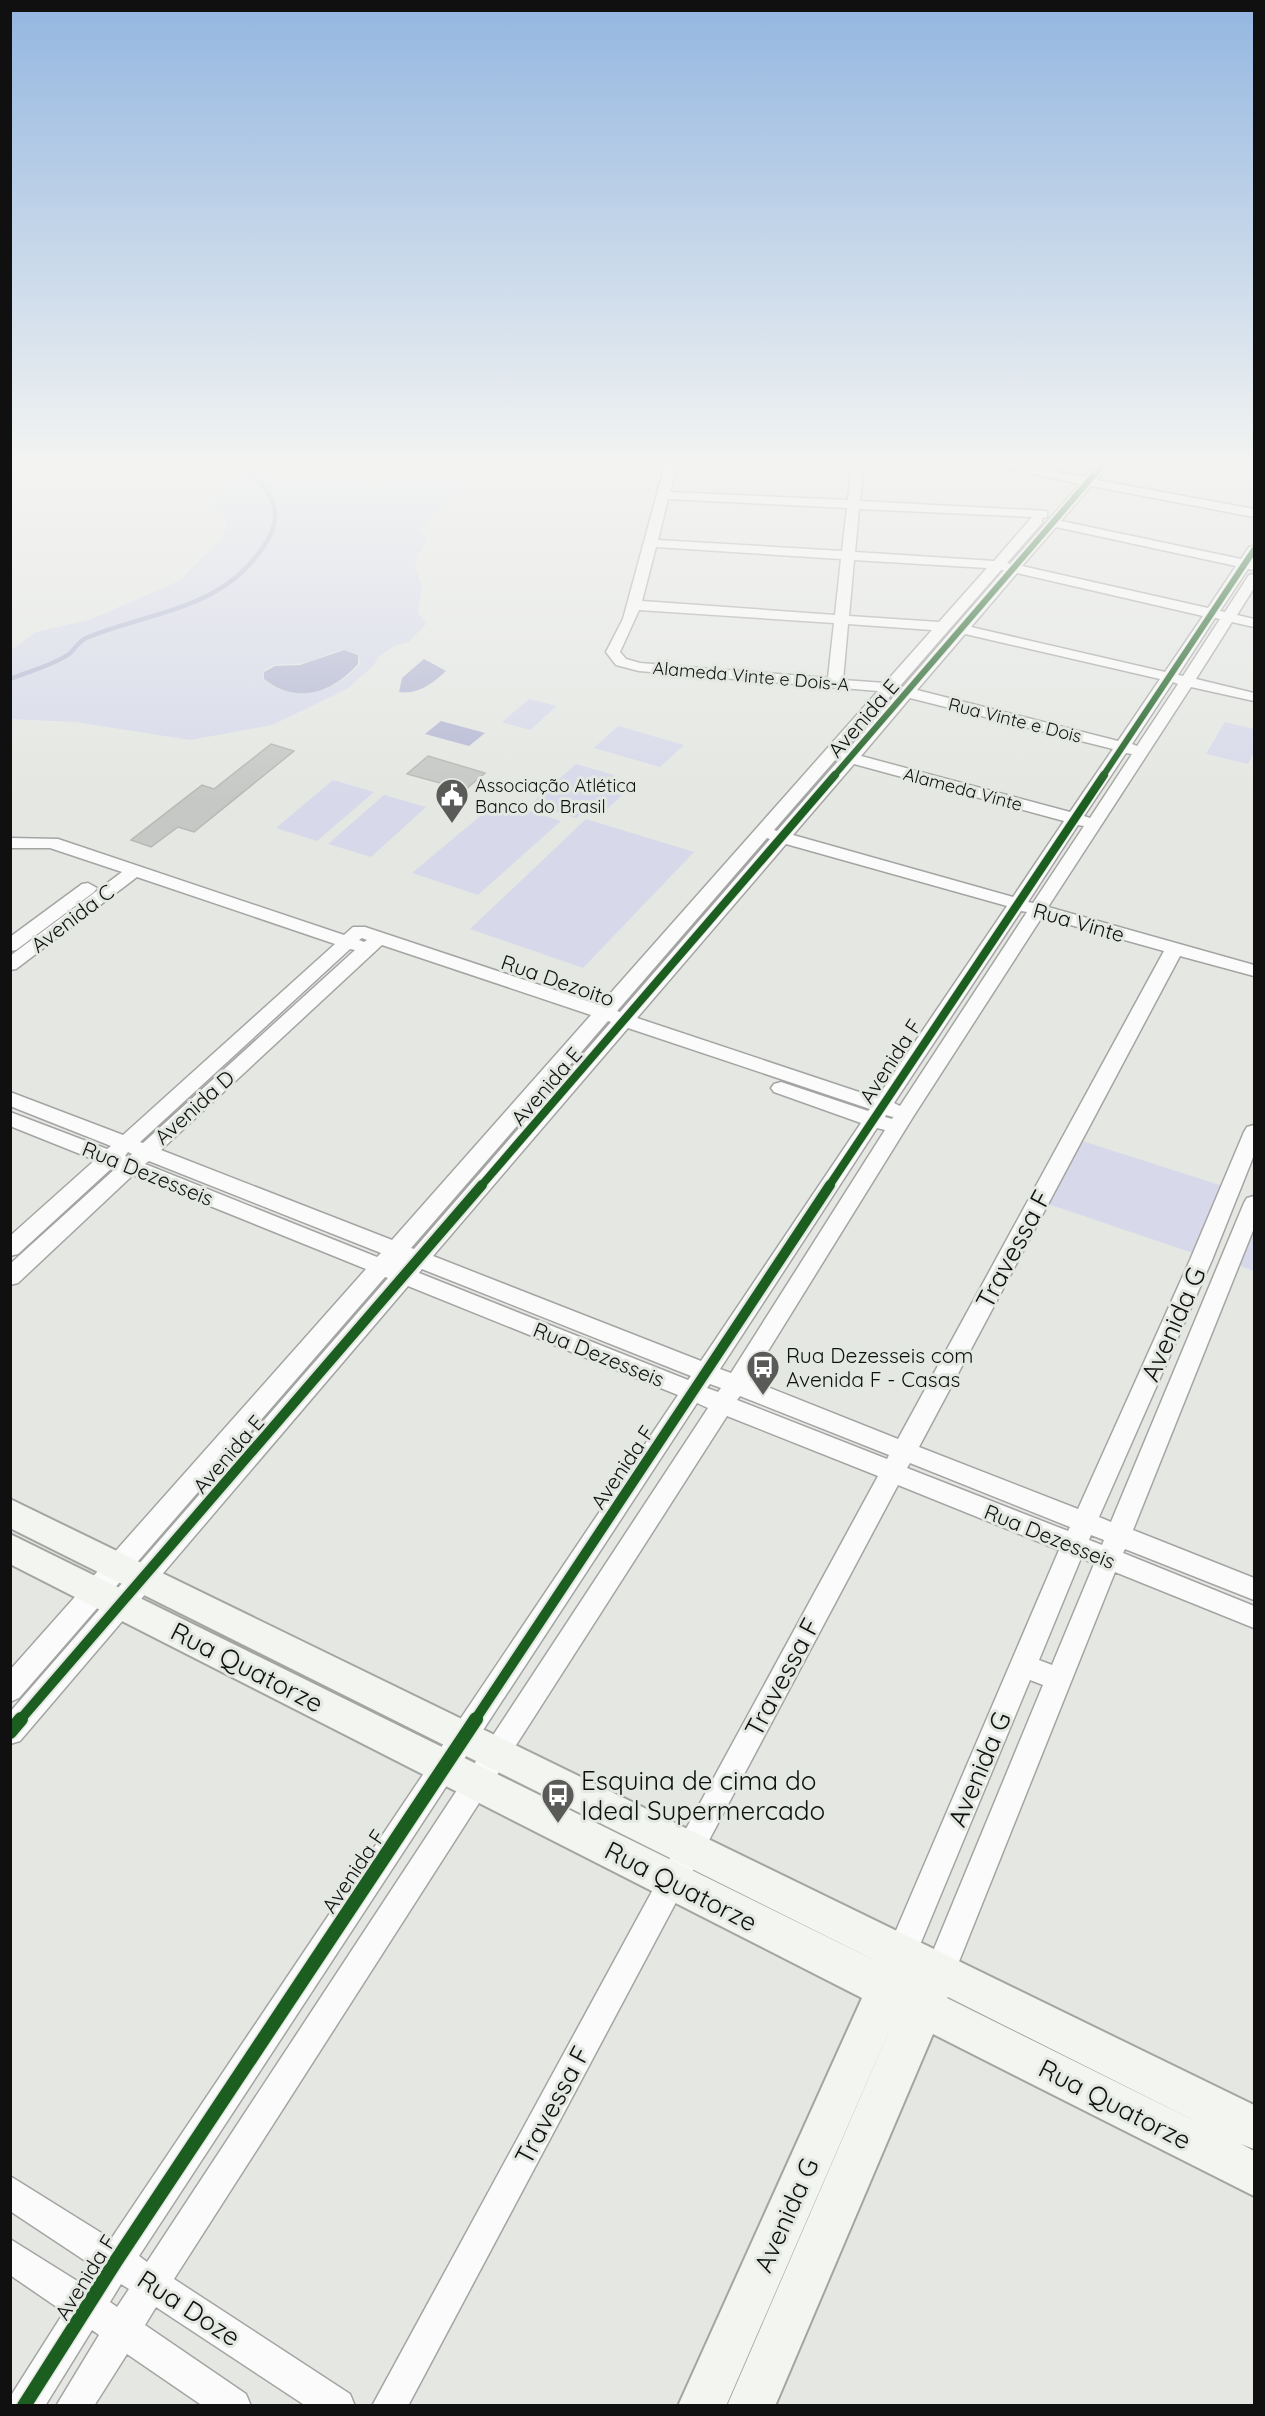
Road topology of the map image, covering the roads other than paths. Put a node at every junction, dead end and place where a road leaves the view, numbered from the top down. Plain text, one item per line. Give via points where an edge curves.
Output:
1 (641, 574) edge
2 (847, 574) edge
3 (999, 574) edge
4 (1000, 574) edge
5 (1019, 574) edge
6 (1248, 574) edge
7 (633, 605) junction
8 (1218, 619) junction
9 (843, 620) junction
10 (1254, 623) edge
11 (943, 627) junction
12 (963, 629) junction
13 (1254, 632) edge
14 (1168, 677) junction
15 (1186, 681) junction
16 (835, 683) junction
17 (892, 685) junction
18 (910, 690) junction
19 (1254, 697) edge
20 (1125, 743) junction
21 (1143, 748) junction
22 (833, 753) junction
23 (852, 758) junction
24 (1074, 819) junction
25 (1093, 824) junction
26 (769, 828) junction
27 (787, 834) junction
28 (10, 843) edge
29 (125, 868) junction
30 (1030, 902) junction
31 (363, 940) junction
32 (1175, 948) junction
33 (12, 957) edge
34 (1254, 959) edge
35 (1254, 970) edge
36 (610, 1023) junction
37 (10, 1098) edge
38 (889, 1117) junction
39 (10, 1118) edge
40 (1254, 1132) edge
41 (128, 1154) junction
42 (1222, 1210) junction
43 (1251, 1211) edge
44 (10, 1249) edge
45 (388, 1259) junction
46 (411, 1268) junction
47 (10, 1277) edge
48 (699, 1383) junction
49 (728, 1394) junction
50 (898, 1462) junction
51 (10, 1512) edge
52 (1080, 1534) junction
53 (1119, 1536) junction
54 (10, 1548) edge
55 (1108, 1560) junction
56 (121, 1585) junction
57 (1254, 1589) edge
58 (1254, 1617) edge
59 (1023, 1666) junction
60 (1059, 1680) junction
61 (10, 1690) edge
62 (10, 1732) edge
63 (469, 1760) junction
64 (681, 1866) junction
65 (912, 1981) junction
66 (1254, 2128) edge
67 (1254, 2174) edge
68 (10, 2192) edge
69 (10, 2255) edge
70 (116, 2261) junction
71 (153, 2285) junction
72 (88, 2307) junction
73 (122, 2330) junction
74 (24, 2406) edge
75 (73, 2406) edge
76 (234, 2406) edge
77 (338, 2406) edge
78 (389, 2406) edge
79 (702, 2406) edge
80 (751, 2406) edge

1 - 7 street
2 - 9 street
3 - 11 street, Avenida E
4 - 12 street, Avenida E
5 - 8 street
6 - 8 street, Avenida F
7 - 9 street
7 - 16 street, Alameda Vinte e Dois-A via 613,652 615,658 639,667
8 - 10 street
8 - 13 street
8 - 14 street, Avenida F
8 - 15 street, Avenida F
9 - 11 street
9 - 16 street
11 - 17 street, Avenida E
12 - 14 street
12 - 18 street, Avenida E
14 - 15 street
14 - 20 street, Avenida F
15 - 19 street
15 - 21 street, Avenida F
16 - 17 street, Alameda Vinte e Dois-A
17 - 18 street, Rua Vinte e Dois
17 - 22 street, Avenida E
18 - 20 street, Rua Vinte e Dois
18 - 23 street, Avenida E
20 - 21 street, Rua Vinte e Dois
20 - 24 street, Avenida F
21 - 25 street, Avenida F
22 - 23 street, Alameda Vinte
22 - 26 street, Avenida E
23 - 24 street, Alameda Vinte
23 - 27 street, Avenida E
24 - 25 street, Alameda Vinte
24 - 30 street, Avenida F
25 - 30 street, Avenida F
26 - 27 street, Rua Vinte
26 - 36 street, Avenida E
27 - 30 street, Rua Vinte
27 - 36 street, Avenida E via 673,967
28 - 29 street, Rua Dezoito via 52,843
29 - 31 street, Rua Dezoito
29 - 33 street, Avenida C
30 - 32 street, Rua Vinte
30 - 34 street, Rua Vinte
30 - 38 street, Avenida F
30 - 38 street, Avenida F via 930,1034
31 - 36 street, Rua Dezoito
31 - 41 street, Avenida D
32 - 35 street, Rua Vinte
32 - 50 street, Travessa F
36 - 38 street, Rua Dezoito
36 - 45 street, Avenida E
36 - 46 street, Avenida E
37 - 41 street, Rua Dezesseis
38 - 48 street, Avenida F
38 - 49 street, Avenida F
39 - 41 street, Rua Dezesseis
40 - 42 street, Avenida G
41 - 44 street, Avenida D
41 - 45 street, Rua Dezesseis
41 - 47 street, Avenida D
42 - 43 street
42 - 52 street, Avenida G
43 - 53 street, Avenida G
45 - 46 street, Rua Dezesseis
45 - 56 street, Avenida E
46 - 48 street, Rua Dezesseis
46 - 56 street, Avenida E
48 - 49 street, Rua Dezesseis
48 - 63 street, Avenida F
49 - 50 street, Rua Dezesseis
49 - 63 street, Avenida F
50 - 52 street, Rua Dezesseis
50 - 64 street, Travessa F
51 - 56 street, Rua Quatorze
52 - 53 street, Rua Dezesseis
52 - 55 street, Rua Dezesseis
52 - 59 street, Avenida G
53 - 55 street, Avenida G
53 - 57 street, Rua Dezesseis
54 - 56 street, Rua Quatorze
55 - 58 street, Rua Dezesseis
55 - 60 street, Avenida G
56 - 61 street, Avenida E
56 - 62 street, Avenida E
56 - 63 street, Rua Quatorze
59 - 60 street
59 - 65 street, Avenida G
60 - 65 street, Avenida G
63 - 64 street, Rua Quatorze
63 - 70 street, Avenida F
63 - 71 street, Avenida F
64 - 65 street, Rua Quatorze
64 - 78 street, Travessa F
65 - 66 street, Rua Quatorze
65 - 67 street, Rua Quatorze
65 - 79 street, Avenida G
65 - 80 street, Avenida G
68 - 70 street, Rua Doze
69 - 72 street
70 - 71 street, Rua Doze
70 - 72 street, Avenida F
71 - 73 street, Avenida F
71 - 77 street, Rua Doze
72 - 73 street
72 - 74 street, Avenida F
73 - 75 street, Avenida F
73 - 76 street

